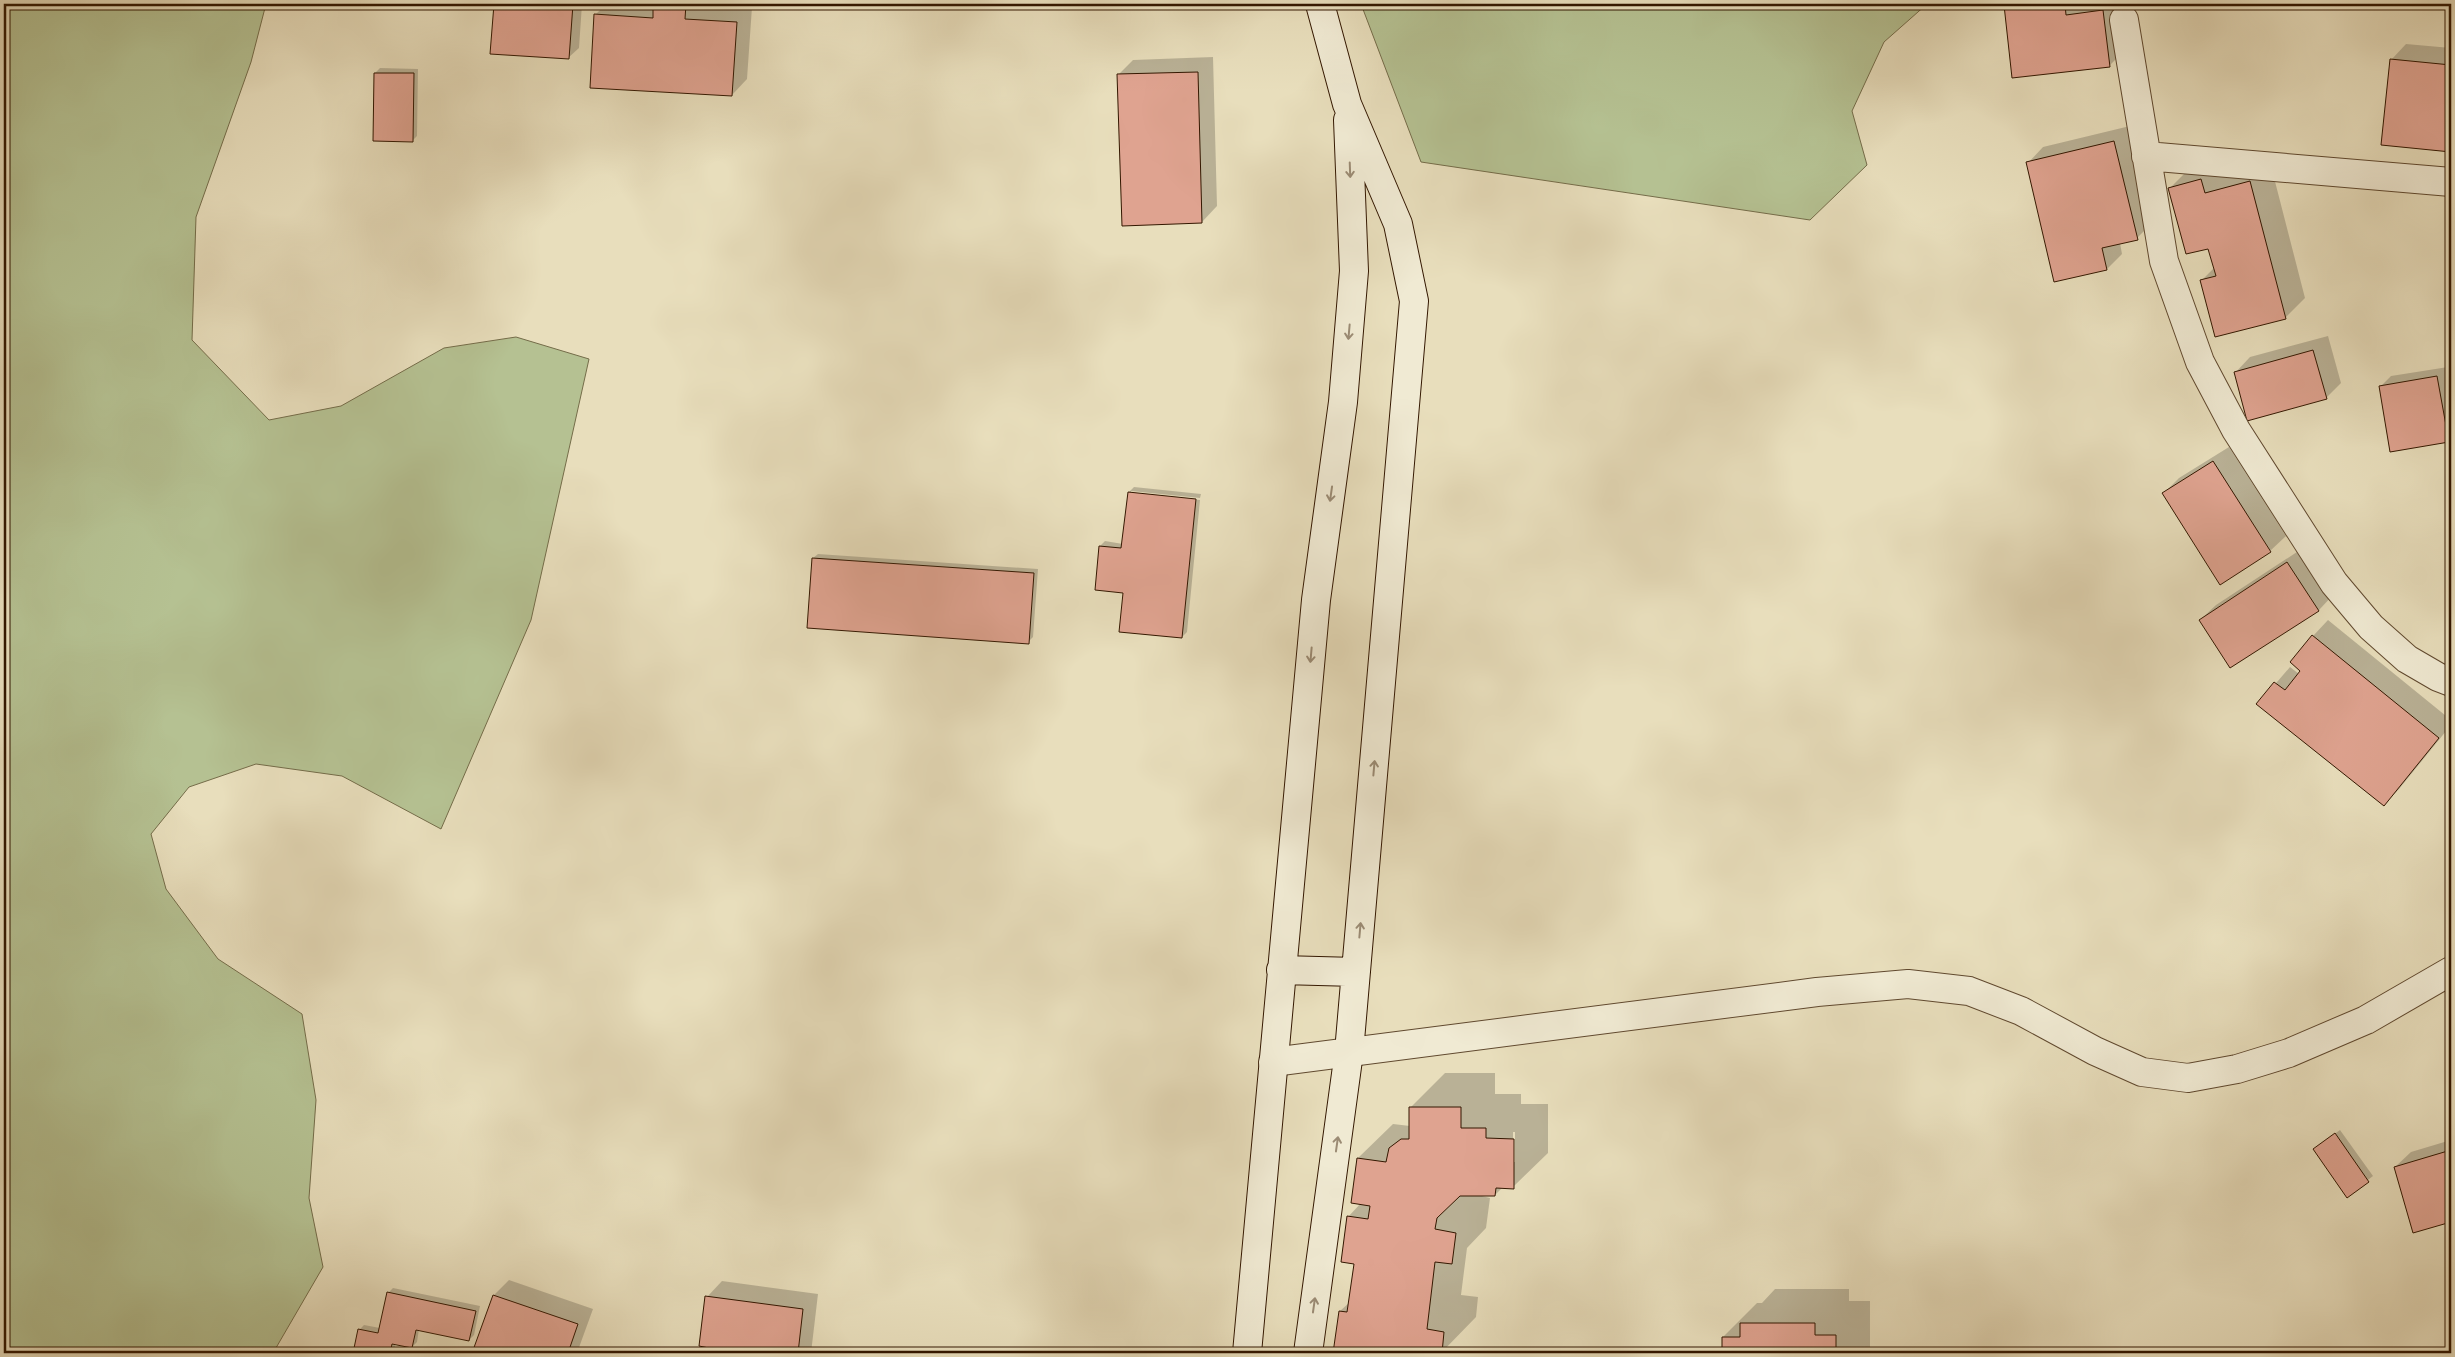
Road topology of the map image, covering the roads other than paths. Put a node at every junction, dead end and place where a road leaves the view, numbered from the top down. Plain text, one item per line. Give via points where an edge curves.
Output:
1 (1320, 4) edge
2 (2124, 20) dead end
3 (1347, 104) junction
4 (2146, 156) junction
5 (2451, 182) edge
6 (2451, 682) edge
7 (1281, 970) junction
8 (2451, 971) edge
9 (1356, 972) junction
10 (1349, 1052) junction
11 (1273, 1062) junction
12 (1247, 1353) edge
13 (1308, 1353) edge

1 - 3 street
2 - 4 street
3 -> 7 street via 1354,271 1343,402 1316,600
9 -> 3 street via 1414,301 1398,224
4 - 5 street
4 - 6 street via 2164,261 2200,362 2236,430 2340,590 2371,626 2407,659
7 - 9 street
7 - 11 street
8 - 10 street via 2366,1020 2289,1053 2237,1069 2188,1078 2142,1072 2096,1052 2022,1012 1969,991 1908,984 1817,992
9 - 10 street
10 - 11 street
13 -> 10 street
11 - 12 street

